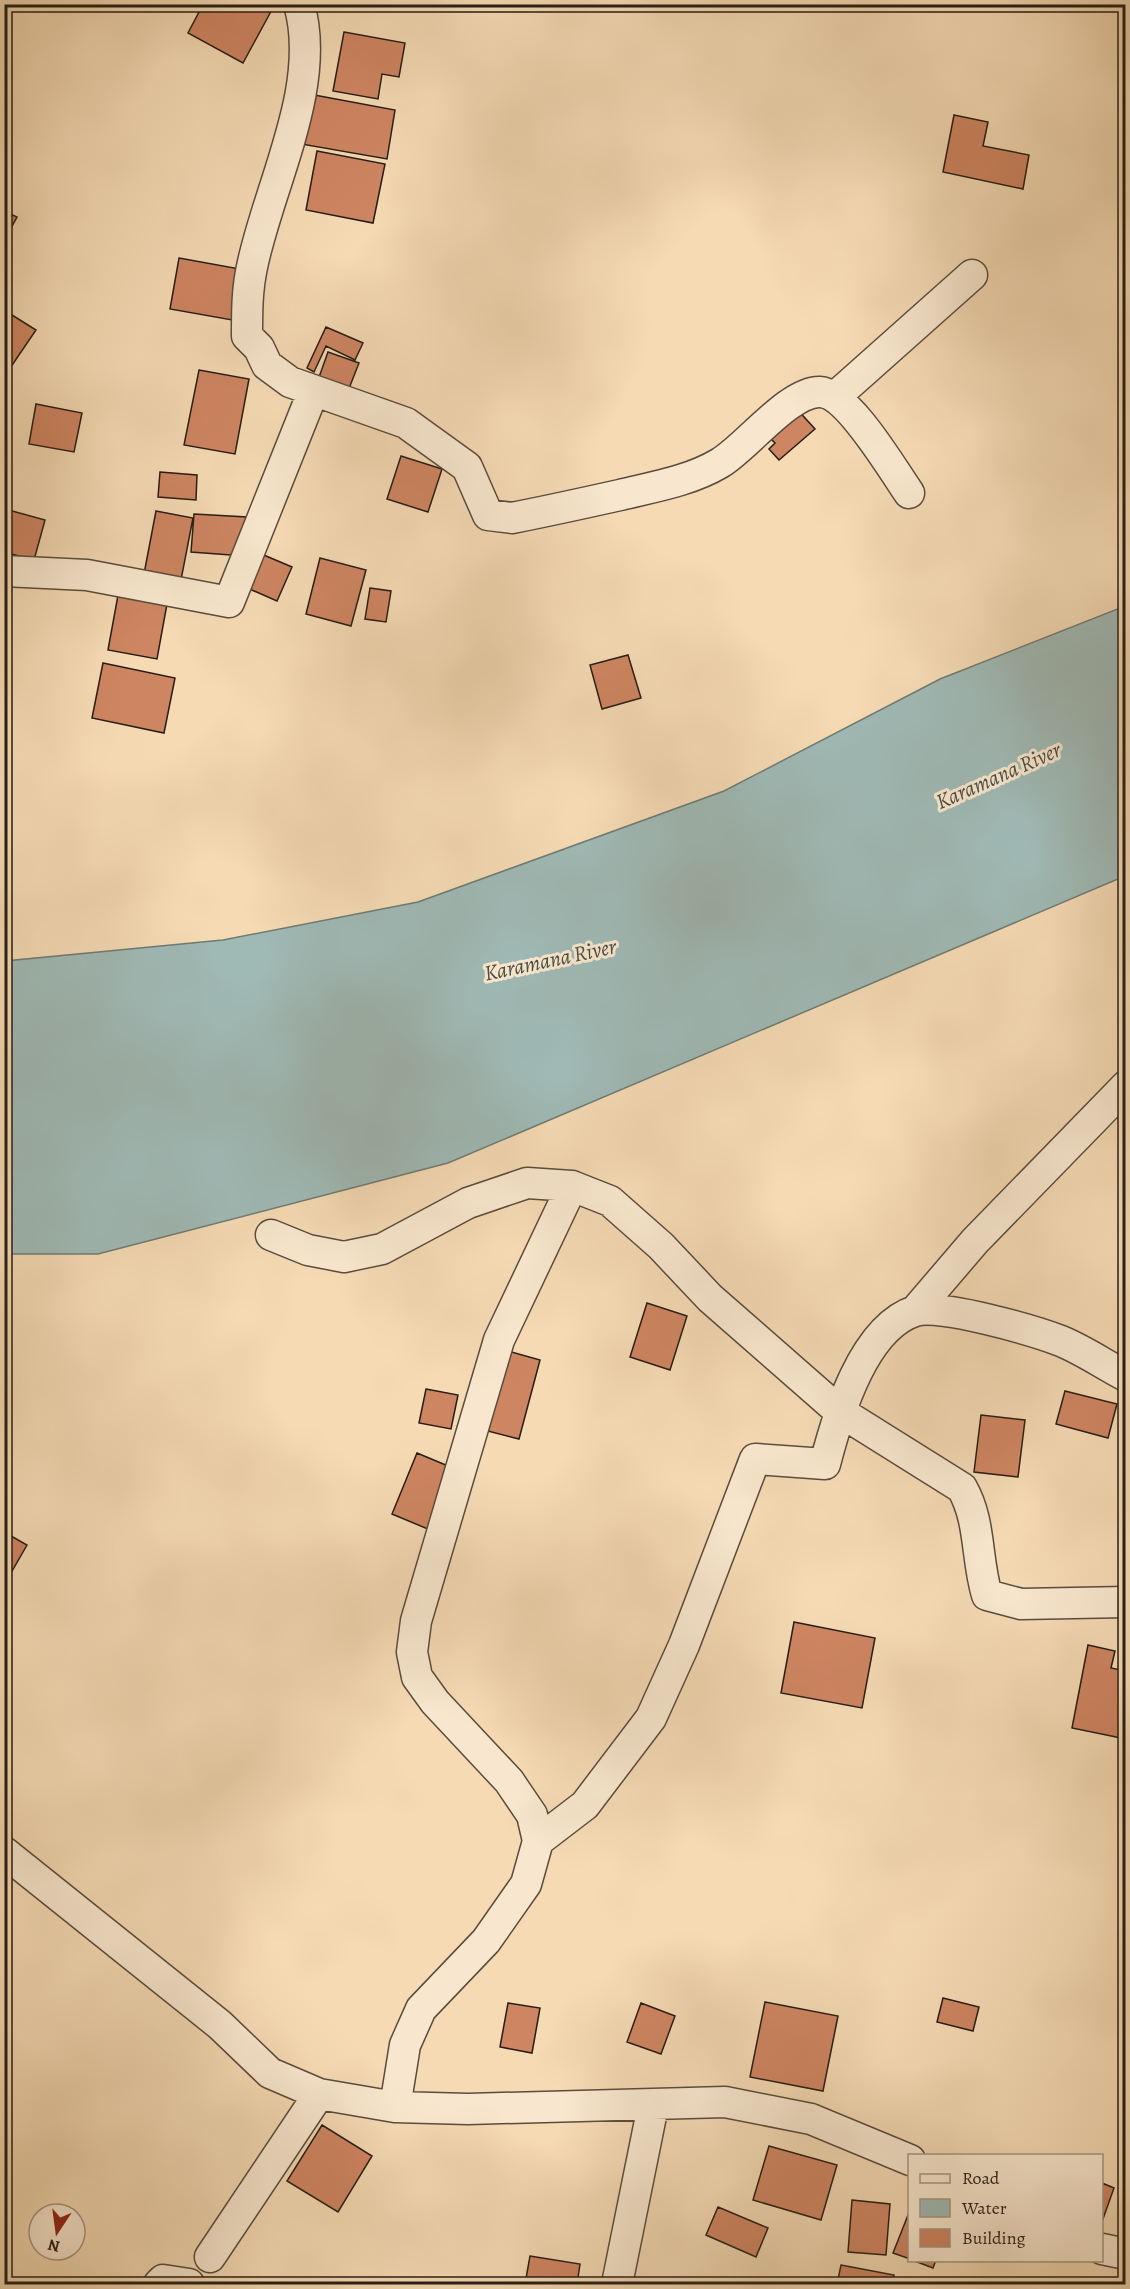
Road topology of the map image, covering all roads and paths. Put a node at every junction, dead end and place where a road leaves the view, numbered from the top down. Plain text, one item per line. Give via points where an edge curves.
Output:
1 (299, 4) edge
2 (972, 275) dead end
3 (313, 392) junction
4 (835, 397) junction
5 (909, 493) dead end
6 (4, 571) edge
7 (1125, 1086) edge
8 (572, 1186) junction
9 (271, 1235) dead end
10 (916, 1310) junction
11 (1125, 1376) edge
12 (839, 1411) junction
13 (1125, 1602) edge
14 (538, 1841) junction
15 (4, 1852) edge
16 (319, 2094) junction
17 (653, 2106) junction
18 (395, 2107) junction
19 (908, 2160) edge
20 (1103, 2248) edge
21 (1125, 2254) edge
22 (210, 2257) dead end
23 (159, 2284) edge
24 (189, 2284) edge
25 (617, 2284) edge

1 - 3 street via 306,57 285,160 252,265 247,336 259,348 267,365 290,382
2 - 4 street
3 - 4 street via 406,423 467,467 488,515 512,518 672,483 721,463 773,417 800,399 819,392
3 - 6 street via 229,602 87,575
4 - 5 street via 849,410
7 - 10 street via 975,1241
8 - 9 street via 527,1183 468,1203 382,1249 344,1257 308,1250
8 - 12 street via 610,1201 661,1246 710,1299
8 - 14 street via 499,1340 416,1621 412,1652 417,1677 508,1781 532,1815
10 - 11 street via 952,1311 1062,1342
10 - 12 street via 876,1341
12 - 13 street via 962,1488 973,1507 987,1595 1020,1604
12 - 14 street via 825,1464 755,1459 684,1645 651,1718 585,1805
14 - 18 street via 526,1884 486,1941 421,2009 405,2045
15 - 16 street via 220,2025 270,2073
16 - 18 street
16 - 22 street
17 - 18 street
17 - 19 street via 725,2103 812,2119
17 - 25 street
20 - 21 street
23 - 24 street via 163,2280

